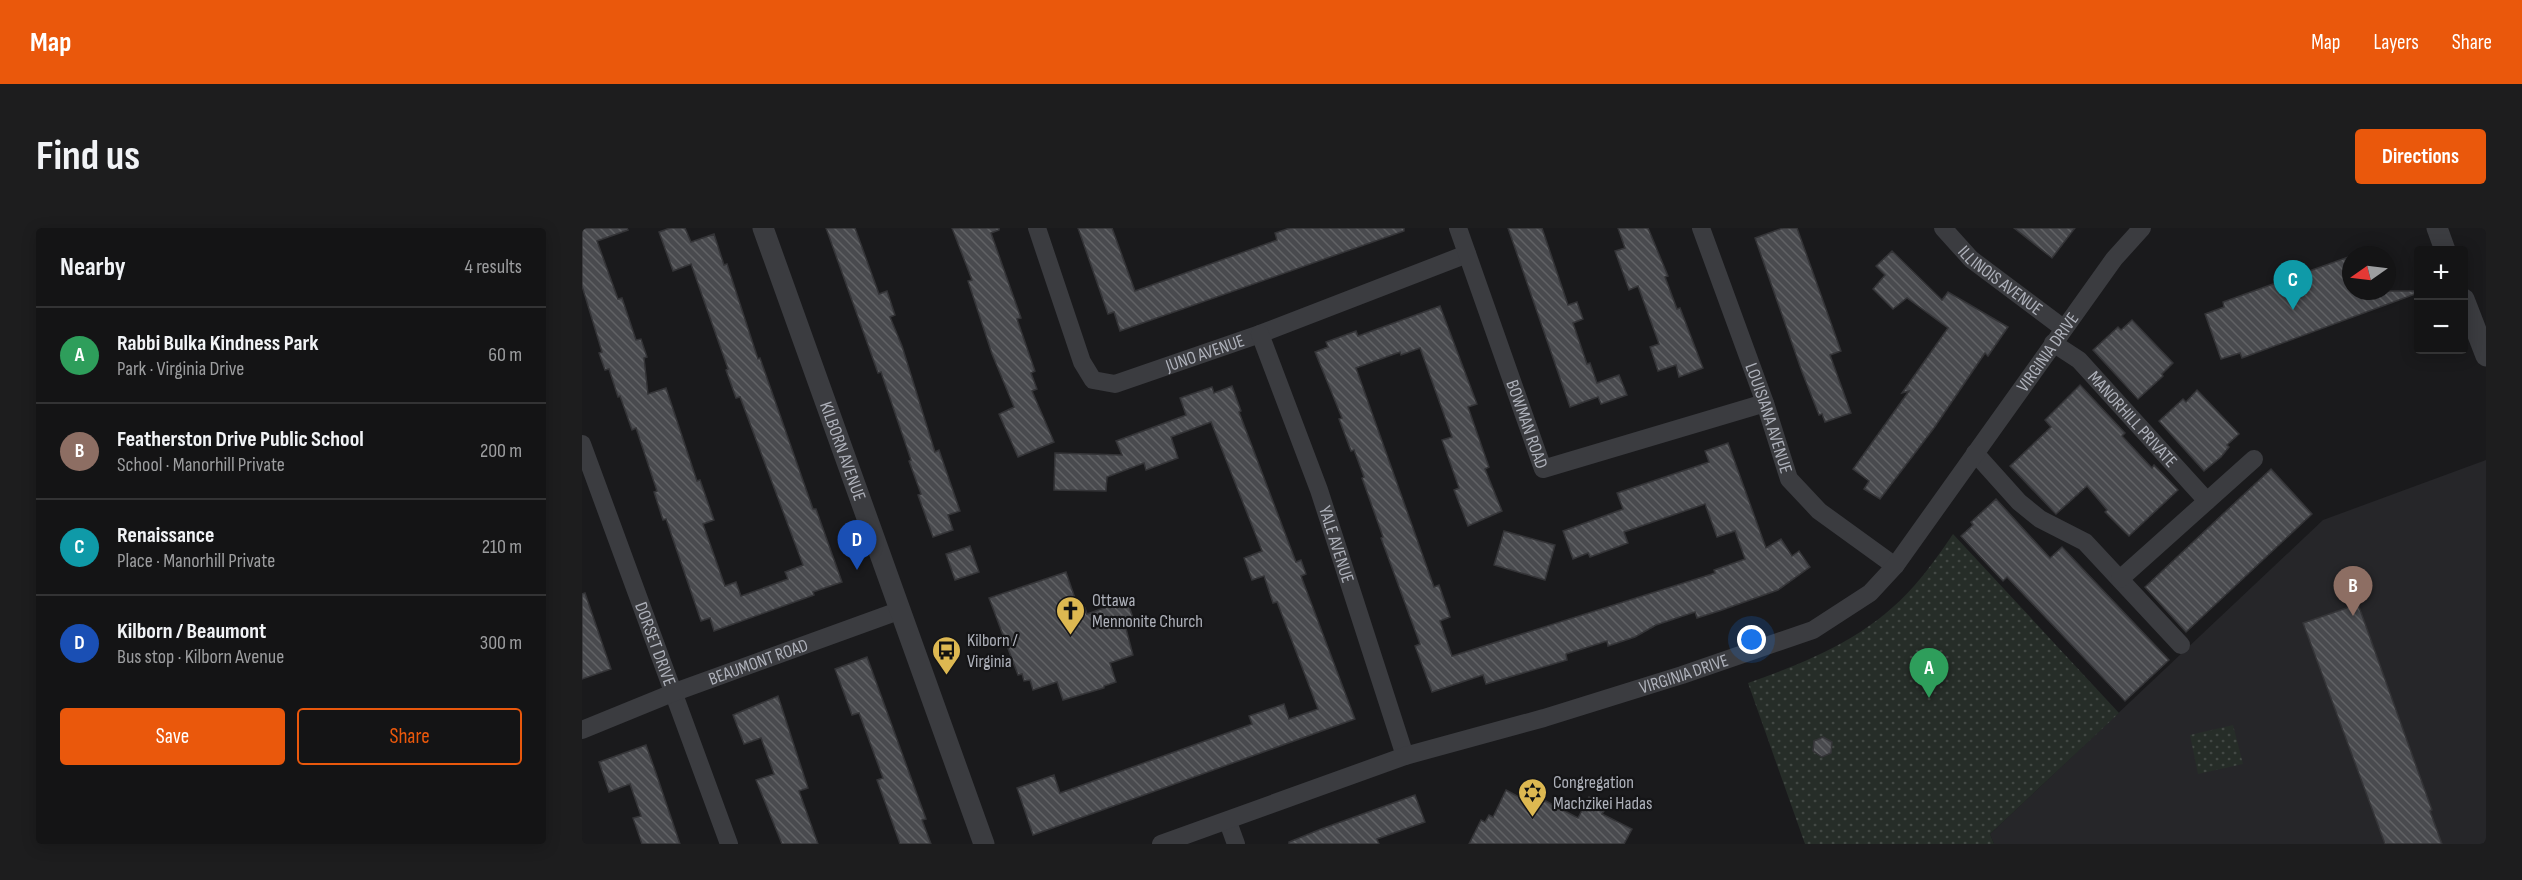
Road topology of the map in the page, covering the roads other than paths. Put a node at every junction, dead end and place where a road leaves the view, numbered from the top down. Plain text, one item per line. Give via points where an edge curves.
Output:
1 (763, 228) edge
2 (1037, 228) edge
3 (1458, 228) edge
4 (1701, 228) edge
5 (1943, 228) edge
6 (2142, 228) edge
7 (2437, 228) edge
8 (2444, 246) edge
9 (1467, 254) junction
10 (2463, 300) edge
11 (1260, 334) junction
12 (2058, 336) junction
13 (2486, 356) edge
14 (1765, 403) junction
15 (582, 444) edge
16 (1975, 453) junction
17 (2254, 459) dead end
18 (2207, 501) junction
19 (1895, 566) junction
20 (2120, 579) junction
21 (901, 610) junction
22 (2181, 645) dead end
23 (675, 692) junction
24 (582, 730) edge
25 (1405, 756) junction
26 (1228, 822) junction
27 (729, 844) edge
28 (984, 844) edge
29 (1161, 844) edge
30 (1236, 844) edge

1 - 21 street, KILBORN AVENUE
2 - 11 street, JUNO AVENUE via 1082,362 1093,380 1114,384
3 - 9 street, BOWMAN ROAD
4 - 14 street, LOUISIANA AVENUE
5 - 12 street, ILLINOIS AVENUE via 1971,260
6 - 12 street, VIRGINIA DRIVE via 2114,259
7 - 8 street
9 - 11 street, JUNO AVENUE
9 - 14 street, BOWMAN ROAD via 1543,469
10 - 13 street
11 - 25 street, YALE AVENUE via 1319,490
12 - 16 street, VIRGINIA DRIVE
12 - 18 street, MANORHILL PRIVATE
14 - 19 street, LOUISIANA AVENUE via 1790,479 1819,511
15 - 23 street, DORSET DRIVE
16 - 19 street, VIRGINIA DRIVE
16 - 20 street via 2019,502 2040,519 2085,542
17 - 18 street
18 - 20 street
19 - 25 street, VIRGINIA DRIVE via 1870,592 1813,630 1544,718
20 - 22 street
21 - 23 street, BEAUMONT ROAD
21 - 28 street, KILBORN AVENUE
23 - 24 street, BEAUMONT ROAD
23 - 27 street, DORSET DRIVE
25 - 26 street, VIRGINIA DRIVE
26 - 29 street, VIRGINIA DRIVE
26 - 30 street

